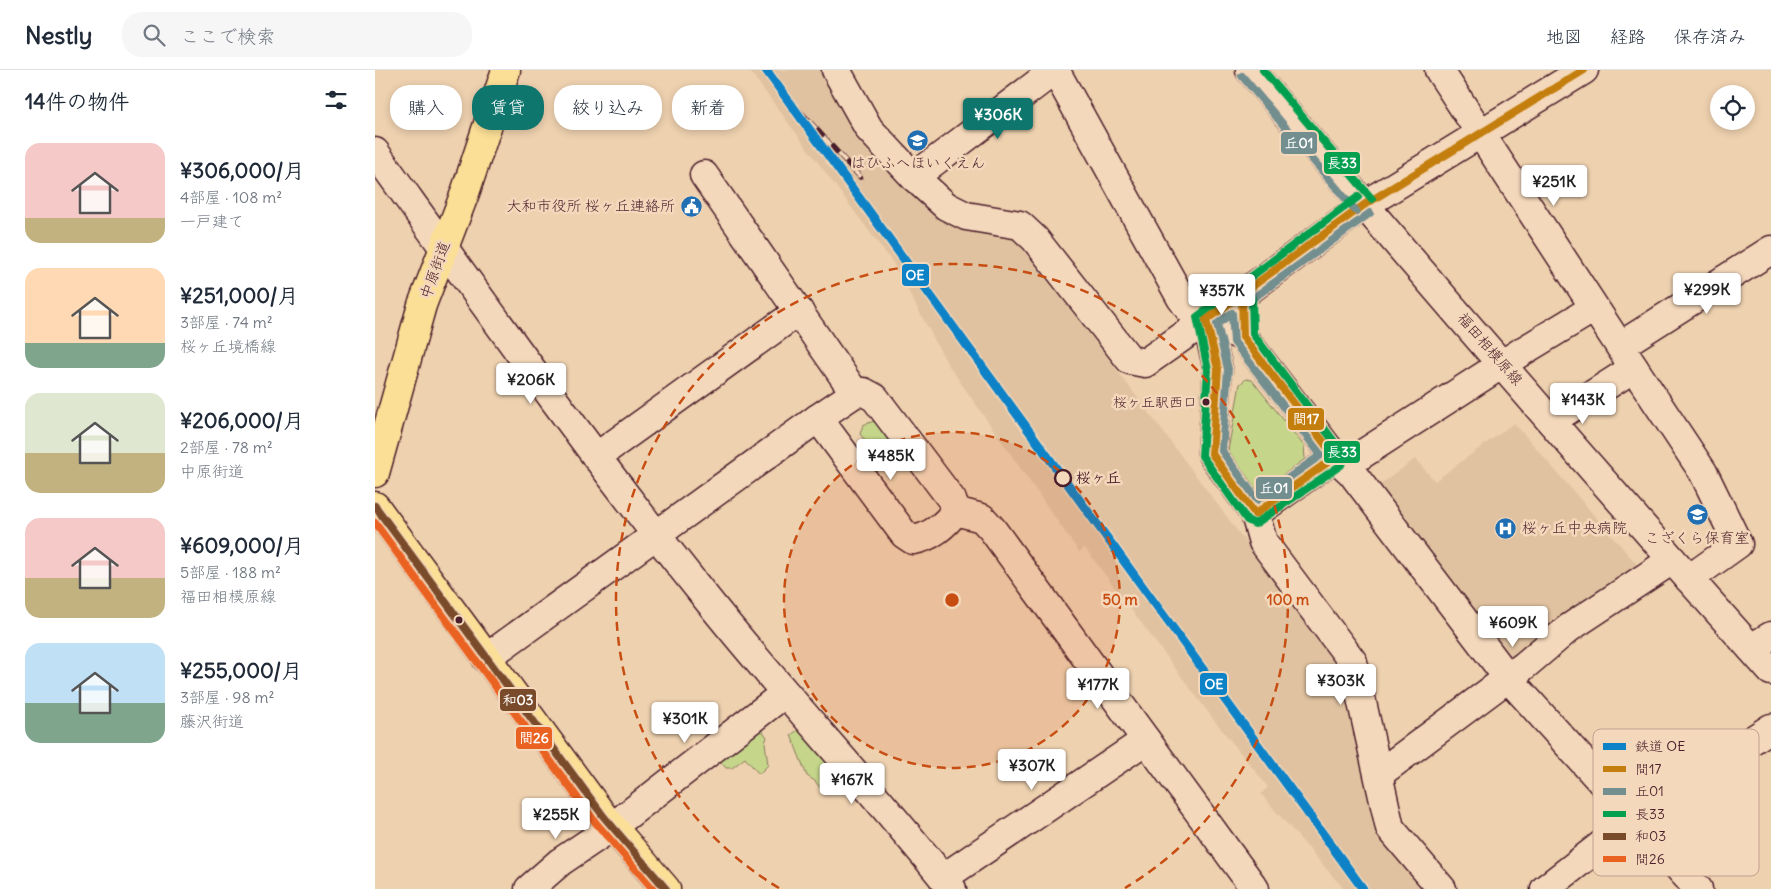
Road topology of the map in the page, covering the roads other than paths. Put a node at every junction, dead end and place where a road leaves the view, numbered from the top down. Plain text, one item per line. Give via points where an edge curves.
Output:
1 (506, 70) edge
2 (836, 70) edge
3 (1055, 70) edge
4 (1250, 70) edge
5 (1439, 70) edge
6 (1584, 70) edge
7 (1480, 133) junction
8 (375, 152) edge
9 (704, 175) dead end
10 (914, 176) junction
11 (1364, 205) junction
12 (442, 248) junction
13 (1771, 250) edge
14 (1242, 295) junction
15 (1595, 308) junction
16 (799, 312) junction
17 (1200, 323) junction
18 (1243, 337) junction
19 (1627, 357) junction
20 (1260, 359) junction
21 (1503, 364) junction
22 (1218, 377) junction
23 (855, 393) junction
24 (818, 418) junction
25 (1551, 421) junction
26 (596, 457) junction
27 (1335, 457) junction
28 (375, 473) edge
29 (375, 506) edge
30 (955, 510) junction
31 (1255, 514) junction
32 (655, 534) junction
33 (1680, 569) junction
34 (1761, 642) edge
35 (486, 658) junction
36 (1771, 671) edge
37 (1508, 678) junction
38 (785, 694) junction
39 (1771, 728) edge
40 (1759, 736) edge
41 (1145, 740) junction
42 (1593, 772) edge
43 (1379, 774) junction
44 (613, 827) junction
45 (1593, 852) edge
46 (1686, 876) edge
47 (947, 883) edge
48 (529, 889) edge
49 (666, 889) edge
50 (1255, 889) edge
51 (1442, 889) edge
52 (1545, 889) edge
53 (1698, 889) edge

1 - 12 main road, 中原街道 via 465,193
2 - 10 street via 869,129
3 - 10 street
3 - 17 street via 1181,298
4 - 11 street, 福田相模原線
5 - 7 street
6 - 7 street
7 - 11 street
7 - 15 street
8 - 12 street
9 - 16 street
10 - 17 street via 946,206 966,216 1019,225 1035,239 1131,360 1145,363
11 - 14 street
11 - 21 street, 福田相模原線
12 - 26 street
12 - 28 main road, 中原街道 via 422,305
13 - 19 street
14 - 17 street
14 - 18 street
15 - 19 street
15 - 21 street
16 - 23 street
16 - 26 street
17 - 18 street
17 - 22 street
18 - 20 street
19 - 25 street
19 - 33 street via 1703,472 1738,544
20 - 22 street
20 - 27 street
21 - 25 street, 福田相模原線
21 - 27 street via 1361,455
22 - 31 street via 1212,454
23 - 24 street
23 - 30 street via 864,392 875,398 952,500
24 - 30 street via 904,534 913,540 923,539 949,520
24 - 32 street
25 - 33 street, 福田相模原線
26 - 32 street
27 - 31 street
27 - 37 street via 1352,473
29 - 35 main road
30 - 41 street via 982,518 992,529
31 - 43 street via 1263,542 1353,662
32 - 35 street
32 - 38 street
33 - 34 street, 福田相模原線
33 - 37 street via 1569,628
34 - 36 street, 福田相模原線
35 - 44 main road
37 - 42 street
37 - 43 street
38 - 44 street
38 - 47 street
39 - 40 street
41 - 47 street
41 - 50 street
43 - 51 street via 1391,828
44 - 48 street via 560,862
44 - 49 main road
45 - 52 street
46 - 53 street

